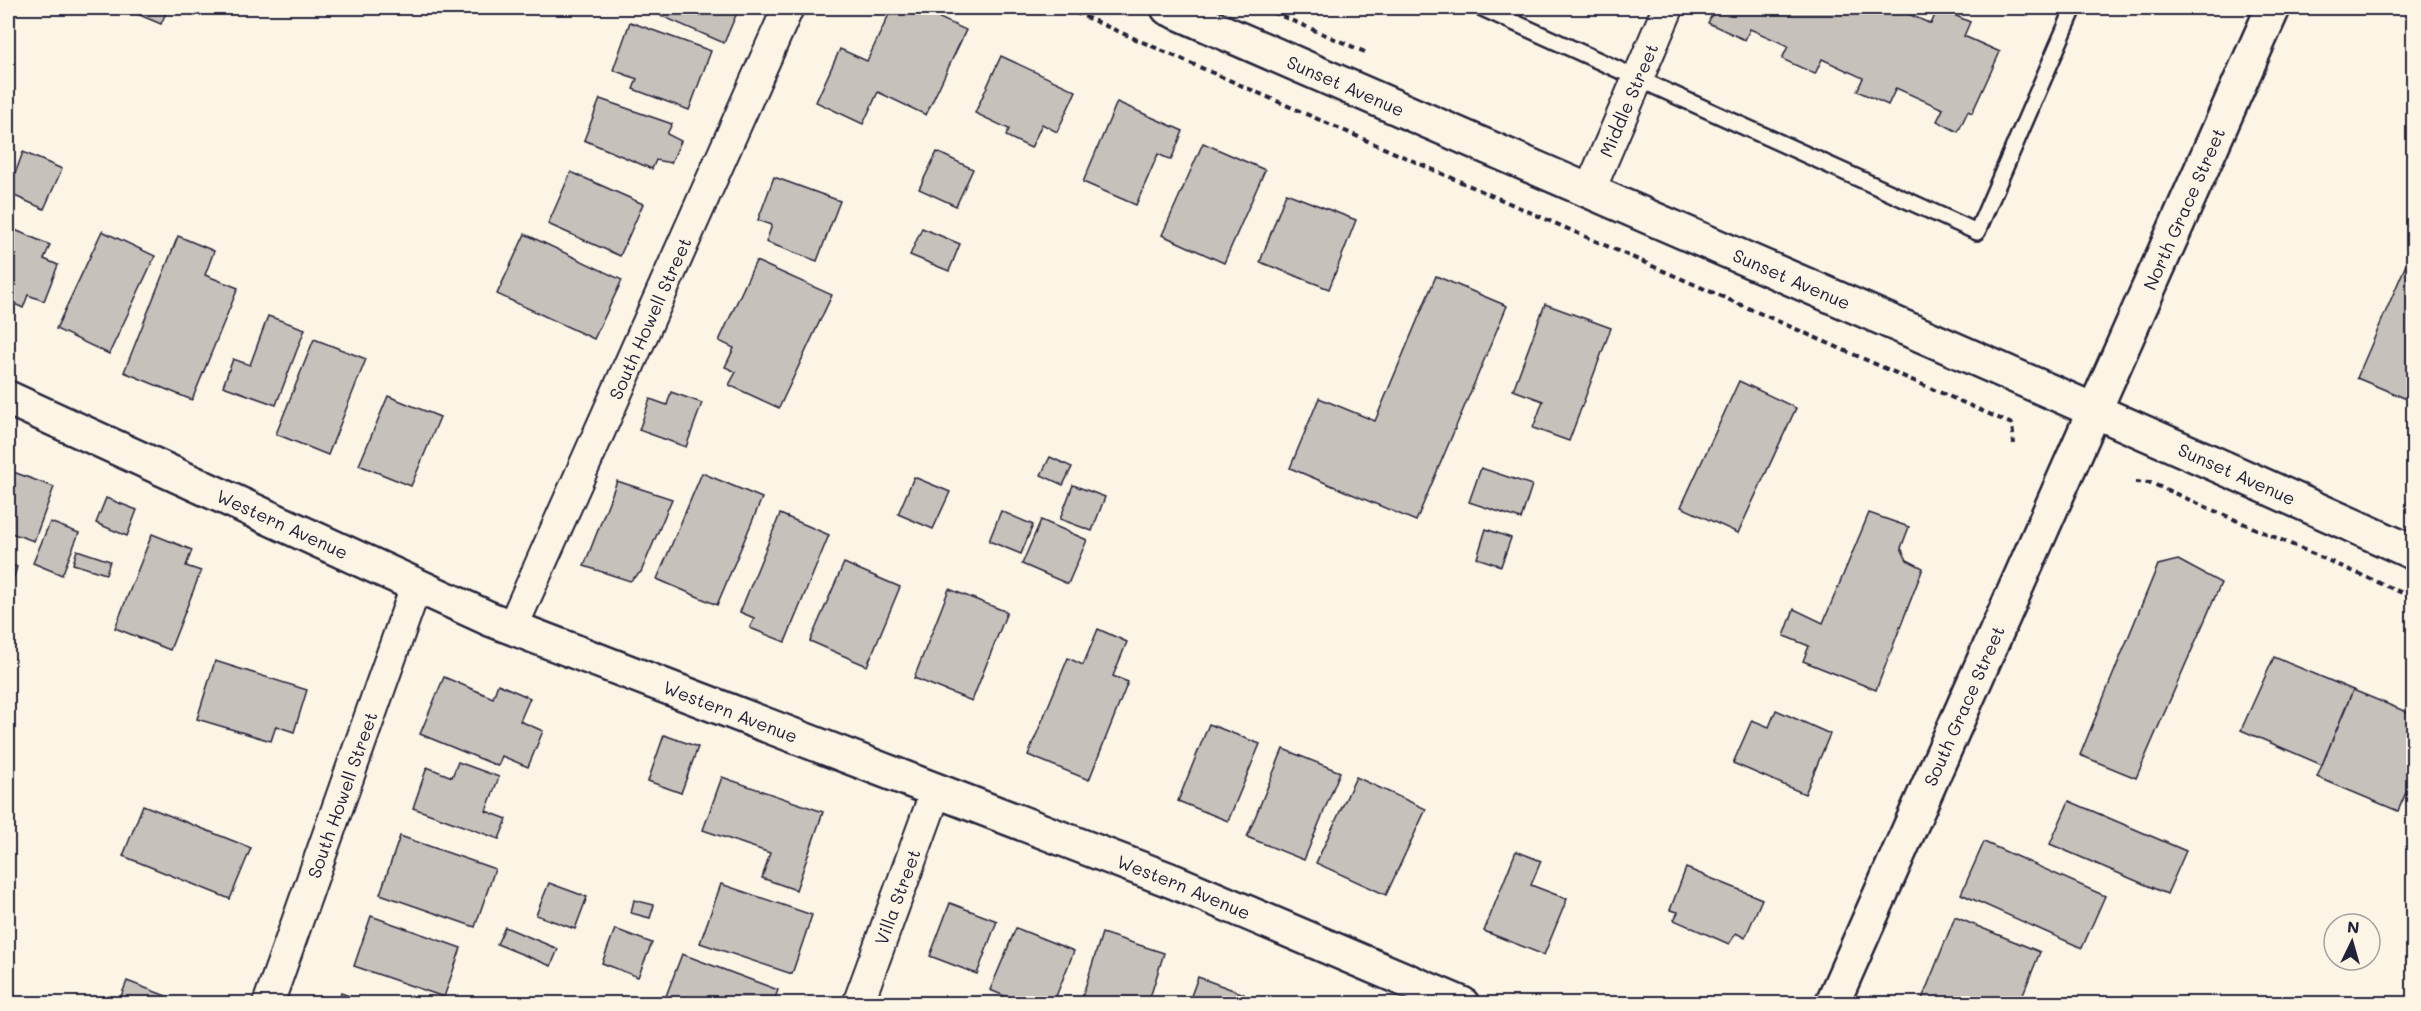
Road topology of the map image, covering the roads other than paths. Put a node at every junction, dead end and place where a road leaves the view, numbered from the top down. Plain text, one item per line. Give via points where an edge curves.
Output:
1 (788, 8) edge
2 (1168, 8) edge
3 (1482, 8) edge
4 (1668, 8) edge
5 (2074, 8) edge
6 (2273, 8) edge
7 (1638, 78) junction
8 (1588, 192) junction
9 (8, 398) edge
10 (2095, 409) junction
11 (2414, 553) edge
12 (417, 586) junction
13 (512, 628) junction
14 (936, 791) junction
15 (268, 1004) edge
16 (858, 1004) edge
17 (1462, 1004) edge
18 (1832, 1004) edge

1 - 13 street, South Howell Street
2 - 8 street, Sunset Avenue
3 - 7 lane
4 - 7 street, Middle Street
5 - 7 lane via 1977,232
6 - 10 street, North Grace Street
7 - 8 street, Middle Street
8 - 10 street, Sunset Avenue
9 - 12 street, Western Avenue
10 - 11 street, Sunset Avenue
10 - 18 street, South Grace Street
12 - 13 street, Western Avenue
12 - 15 street, South Howell Street
13 - 14 street, Western Avenue
14 - 16 street, Villa Street
14 - 17 street, Western Avenue via 1175,882

